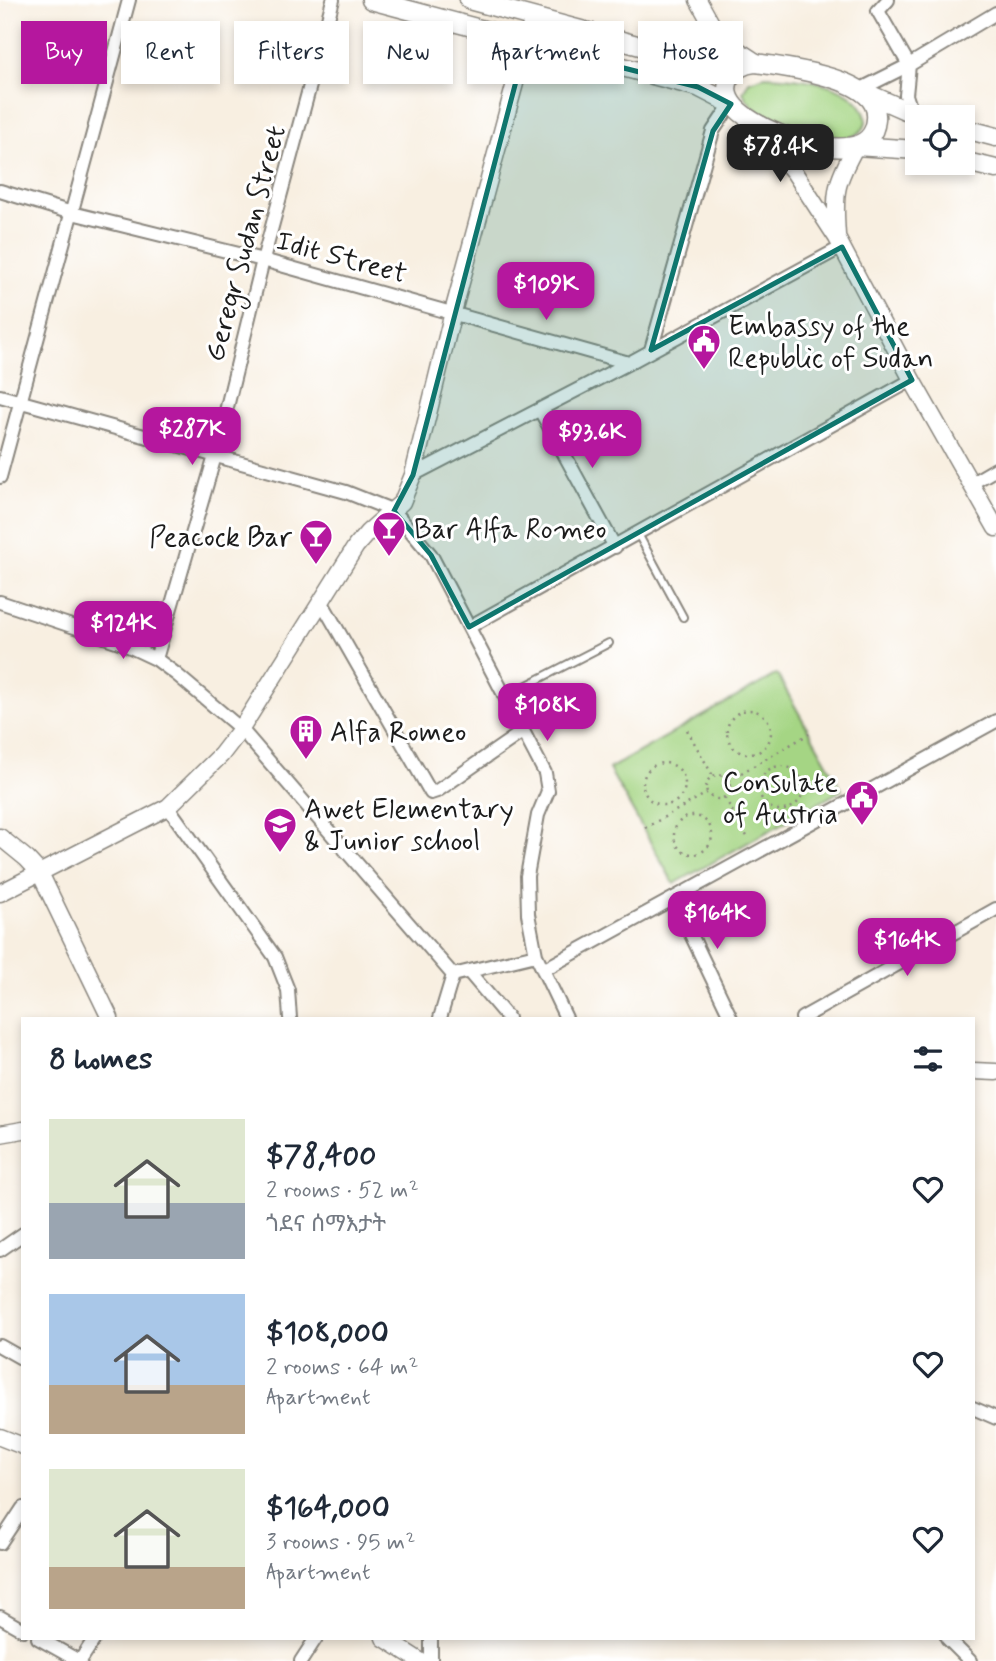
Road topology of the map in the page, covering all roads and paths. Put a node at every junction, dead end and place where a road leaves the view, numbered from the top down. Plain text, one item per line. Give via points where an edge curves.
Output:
1 (130, 0) edge
2 (333, 0) edge
3 (371, 0) edge
4 (469, 0) edge
5 (698, 0) edge
6 (888, 0) edge
7 (996, 13) edge
8 (533, 17) junction
9 (532, 21) edge
10 (710, 21) edge
11 (467, 27) edge
12 (638, 45) edge
13 (743, 65) edge
14 (909, 65) junction
15 (624, 68) edge
16 (515, 84) edge
17 (730, 84) edge
18 (859, 90) junction
19 (734, 102) junction
20 (910, 105) edge
21 (905, 111) edge
22 (975, 131) edge
23 (996, 137) edge
24 (856, 146) junction
25 (905, 149) edge
26 (975, 164) edge
27 (996, 169) edge
28 (0, 191) edge
29 (72, 213) junction
30 (839, 242) junction
31 (263, 260) junction
32 (453, 312) junction
33 (651, 350) junction
34 (629, 363) junction
35 (912, 380) junction
36 (0, 396) edge
37 (21, 402) junction
38 (540, 410) junction
39 (215, 456) junction
40 (996, 469) edge
41 (413, 475) junction
42 (0, 477) edge
43 (972, 483) junction
44 (394, 511) junction
45 (996, 528) edge
46 (638, 534) junction
47 (615, 547) junction
48 (321, 601) junction
49 (0, 602) edge
50 (683, 617) dead end
51 (469, 627) junction
52 (610, 643) dead end
53 (156, 659) junction
54 (505, 697) junction
55 (996, 721) edge
56 (241, 729) junction
57 (687, 730) dead end
58 (522, 732) junction
59 (809, 734) dead end
60 (769, 741) joint
61 (673, 765) joint
62 (713, 776) junction
63 (729, 780) junction
64 (707, 793) junction
65 (725, 798) junction
66 (801, 798) joint
67 (168, 807) junction
68 (645, 828) dead end
69 (0, 837) edge
70 (749, 840) dead end
71 (710, 845) joint
72 (40, 873) junction
73 (0, 894) edge
74 (674, 899) junction
75 (996, 909) edge
76 (536, 955) junction
77 (543, 970) junction
78 (469, 972) junction
79 (453, 975) junction
80 (110, 1017) edge
81 (290, 1017) edge
82 (440, 1017) edge
83 (507, 1017) edge
84 (566, 1017) edge
85 (731, 1017) edge
86 (804, 1017) edge
87 (975, 1071) edge
88 (996, 1072) edge
89 (21, 1130) edge
90 (0, 1134) edge
91 (21, 1235) edge
92 (0, 1250) edge
93 (0, 1346) edge
94 (21, 1358) edge
95 (975, 1409) edge
96 (996, 1418) edge
97 (0, 1437) edge
98 (21, 1445) edge
99 (21, 1511) edge
100 (0, 1543) edge
101 (0, 1617) edge
102 (21, 1629) edge
103 (42, 1640) edge
104 (94, 1640) edge
105 (315, 1640) edge
106 (395, 1640) edge
107 (431, 1640) edge
108 (949, 1640) edge
109 (80, 1661) edge
110 (301, 1661) edge
111 (420, 1661) edge
112 (431, 1661) edge
113 (970, 1661) edge

1 - 29 street
2 - 31 street, Geregr Sudan Street
3 - 11 main road
4 - 8 main road
5 - 10 street
6 - 14 street via 878,11
7 - 14 street
8 - 9 street
8 - 12 main road
13 - 18 main road via 802,70
14 - 18 street
14 - 20 street via 906,95
15 - 19 main road via 698,87
16 - 32 street
17 - 19 main road
18 - 21 main road
18 - 24 main road via 874,105 876,120 868,138
19 - 24 main road via 771,131 794,140
19 - 30 street via 794,172
19 - 33 street via 713,131
22 - 23 main road
24 - 25 main road
24 - 30 street via 835,195
26 - 27 main road
28 - 29 street, Idit Street
29 - 31 street, Idit Street
29 - 37 street
30 - 33 street
30 - 35 street
31 - 32 street, Idit Street
31 - 39 street, Geregr Sudan Street
32 - 34 street, Idit Street
32 - 41 street
33 - 34 street
34 - 38 street
35 - 43 street
35 - 46 street
36 - 37 street
37 - 39 street
37 - 42 street
38 - 41 street
38 - 47 street
39 - 44 street via 346,492
39 - 53 street, Geregr Sudan Street
40 - 43 street
41 - 44 street
43 - 45 street
44 - 48 street via 362,539
44 - 51 street via 431,555
46 - 47 street
46 - 50 lane
47 - 51 street
48 - 56 street
48 - 58 street via 431,793
49 - 53 street
51 - 54 street
52 - 54 lane
53 - 56 street
54 - 58 street
55 - 74 street
56 - 67 street
56 - 79 street
57 - 62 path
58 - 76 street via 545,773 548,792 538,815 527,876
59 - 63 path
60 - 60 path via 771,727 762,714 747,710 730,722 730,742 739,752 759,752
61 - 61 path via 659,763 646,771 642,785 653,803 666,806 682,795 685,782
62 - 63 path
62 - 64 path via 706,785
63 - 65 path via 730,792
64 - 65 path via 717,800
64 - 68 path
65 - 70 path
66 - 66 path via 803,783 794,770 779,766 762,778 762,798 771,808 784,810
67 - 72 street
67 - 81 street via 275,957 288,990
69 - 72 street
71 - 71 path via 713,833 703,818 685,817 676,827 675,839 682,850 701,853
72 - 73 street
72 - 80 street
74 - 77 street
74 - 85 street
75 - 86 street
76 - 77 street
76 - 78 street
77 - 84 street
78 - 79 street
78 - 83 street
79 - 82 street
87 - 88 street
89 - 90 street
91 - 92 street
93 - 94 street
95 - 96 street
97 - 98 street
99 - 100 street
101 - 102 street
103 - 109 street
104 - 109 street
105 - 110 street
106 - 111 street
107 - 112 street
108 - 113 street

